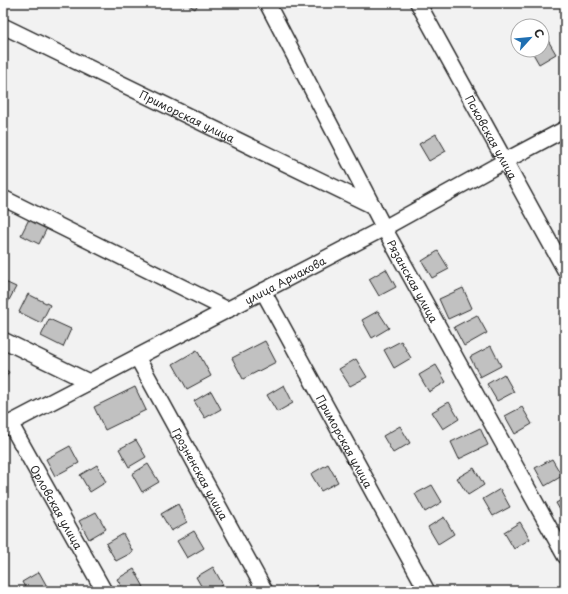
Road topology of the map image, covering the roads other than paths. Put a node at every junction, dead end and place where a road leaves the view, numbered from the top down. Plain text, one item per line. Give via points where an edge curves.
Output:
1 (267, 3) edge
2 (418, 3) edge
3 (3, 26) edge
4 (565, 129) edge
5 (505, 161) junction
6 (3, 198) edge
7 (372, 206) junction
8 (384, 228) junction
9 (565, 270) edge
10 (263, 291) junction
11 (228, 310) junction
12 (3, 340) edge
13 (137, 357) junction
14 (89, 382) junction
15 (6, 425) edge
16 (565, 556) edge
17 (104, 591) edge
18 (265, 591) edge
19 (427, 591) edge

1 - 7 street, Рязанская улица
2 - 5 street, Псковская улица
3 - 7 street, Приморская улица
4 - 5 street, улица Арчакова
5 - 8 street, улица Арчакова
5 - 9 street, Псковская улица
6 - 11 street
7 - 8 street, Рязанская улица
8 - 10 street, улица Арчакова
8 - 16 street, Рязанская улица
10 - 11 street, улица Арчакова
10 - 19 street, Приморская улица
11 - 13 street, улица Арчакова
12 - 14 street
13 - 14 street, улица Арчакова
13 - 18 street, Грозненская улица
14 - 15 street, улица Арчакова
15 - 17 street, Орловская улица

